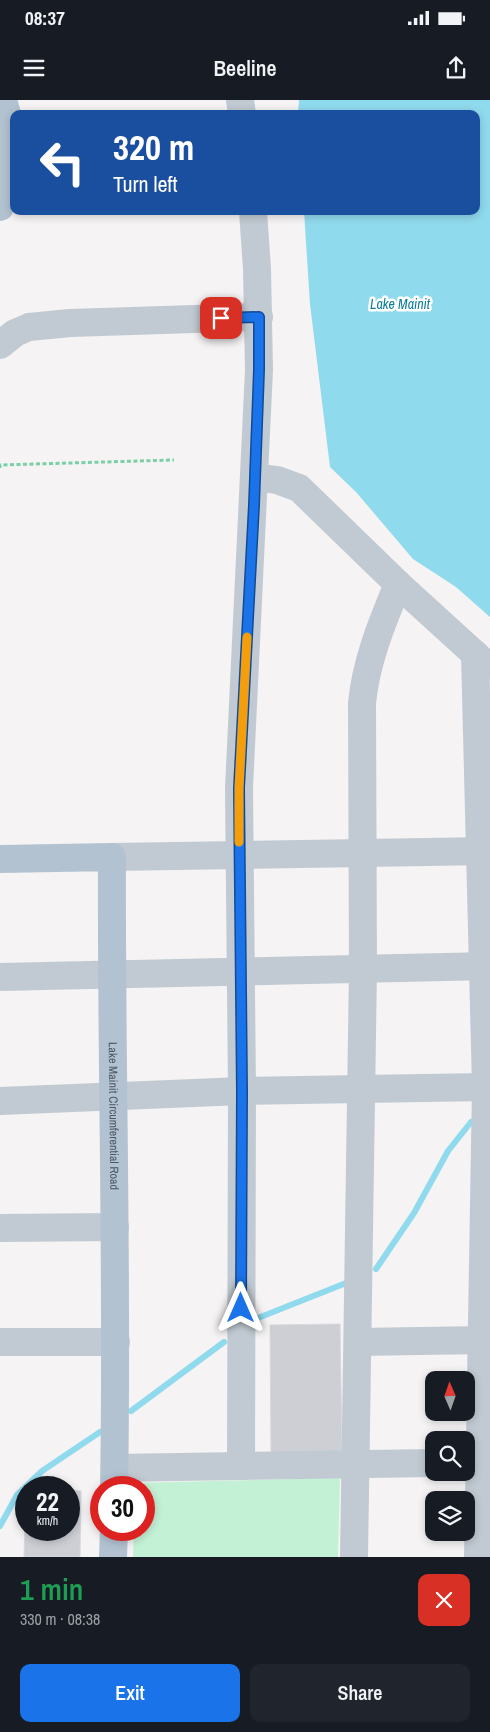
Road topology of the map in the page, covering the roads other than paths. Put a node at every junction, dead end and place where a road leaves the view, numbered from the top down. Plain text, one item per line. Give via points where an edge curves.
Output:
1 (3, 100) edge
2 (10, 127) edge
3 (10, 151) edge
4 (0, 208) edge
5 (253, 215) edge
6 (259, 317) junction
7 (0, 345) edge
8 (255, 478) junction
9 (398, 584) junction
10 (482, 661) edge
11 (485, 852) edge
12 (363, 853) junction
13 (239, 854) junction
14 (112, 857) junction
15 (0, 859) edge
16 (486, 966) edge
17 (363, 969) junction
18 (240, 972) junction
19 (112, 975) junction
20 (0, 977) edge
21 (486, 1087) junction
22 (362, 1090) junction
23 (242, 1091) junction
24 (114, 1096) junction
25 (0, 1101) edge
26 (116, 1227) junction
27 (0, 1228) edge
28 (482, 1340) junction
29 (0, 1342) edge
30 (116, 1342) junction
31 (358, 1342) junction
32 (479, 1462) edge
33 (425, 1463) edge
34 (356, 1464) junction
35 (241, 1466) junction
36 (114, 1476) edge
37 (135, 1476) edge
38 (114, 1541) edge
39 (113, 1557) edge
40 (354, 1557) edge
41 (478, 1557) edge

1 - 2 main road
3 - 4 main road
5 - 6 street
6 - 7 street via 70,322 29,327
6 - 8 street
8 - 9 street via 277,480 299,488
8 - 13 street via 239,788
9 - 10 street
9 - 12 street via 379,630 364,686
10 - 11 street
11 - 12 street
11 - 16 street
12 - 13 street
12 - 17 street
13 - 14 street
13 - 18 street
14 - 15 main road
14 - 19 main road, Lake Mainit Circumferential Road
16 - 17 street
16 - 21 street
17 - 18 street
17 - 22 street
18 - 19 street
18 - 23 street
19 - 20 street
19 - 24 main road, Lake Mainit Circumferential Road
21 - 22 street
21 - 28 street
22 - 23 street
22 - 31 street
23 - 24 street
23 - 35 street
24 - 25 street
24 - 26 main road, Lake Mainit Circumferential Road
26 - 27 street
26 - 30 main road, Lake Mainit Circumferential Road
28 - 31 street
28 - 32 street
29 - 30 street
30 - 36 main road, Lake Mainit Circumferential Road
31 - 34 street
32 - 41 street
33 - 34 street
34 - 35 street
34 - 40 street
35 - 37 street
38 - 39 main road

